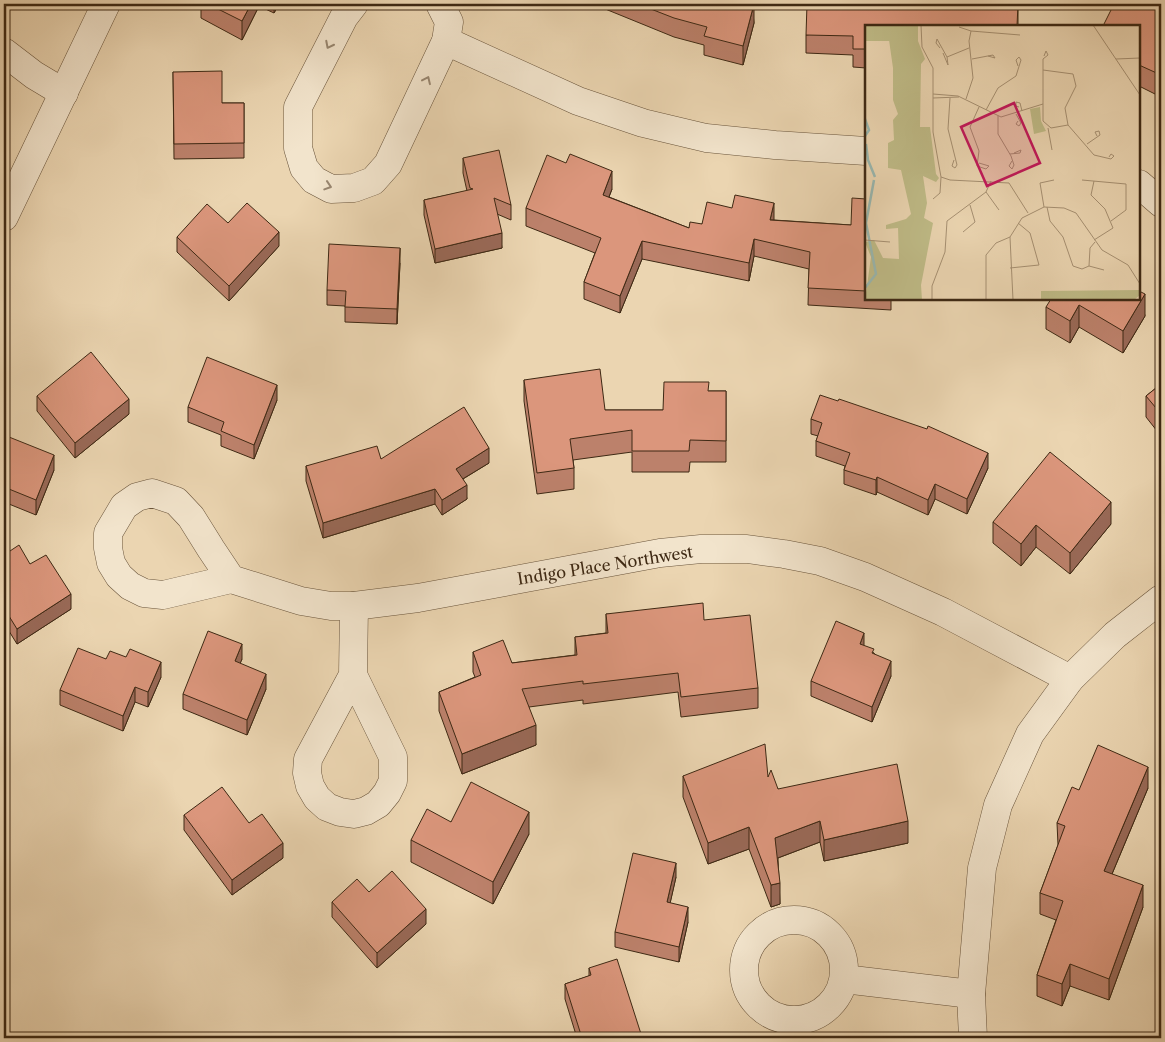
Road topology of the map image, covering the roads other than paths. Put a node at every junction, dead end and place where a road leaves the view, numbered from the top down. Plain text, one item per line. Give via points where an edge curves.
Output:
1 (106, 4) edge
2 (354, 4) edge
3 (440, 4) edge
4 (446, 41) junction
5 (4, 52) edge
6 (64, 93) junction
7 (865, 151) edge
8 (1140, 185) edge
9 (1161, 203) edge
10 (4, 217) edge
11 (231, 579) junction
12 (1161, 599) edge
13 (354, 606) junction
14 (353, 676) junction
15 (1070, 679) junction
16 (844, 979) dead end
17 (971, 994) junction
18 (973, 1038) edge

1 - 6 street
2 -> 4 street via 344,17 298,108 298,148 304,168 314,180 331,190 354,188 373,181 388,164
3 - 4 street via 449,22
4 - 7 street via 578,101 643,123 706,138
5 - 6 street
6 - 10 street
8 - 9 street
11 - 11 street via 191,517 176,501 152,493 137,497 124,506 108,533 111,563 119,576 144,593 163,595
11 - 13 street, Indigo Place Northwest via 301,601
12 - 15 street via 1116,635
13 - 14 street
13 - 15 street, Indigo Place Northwest via 418,598 660,553 747,549 820,561 865,577 944,612
14 - 14 street via 308,759 307,773 317,798 327,807 354,814 378,804 387,793 393,781 393,756
15 - 17 street via 1030,734 998,805 982,868
16 - 17 street
17 - 18 street

